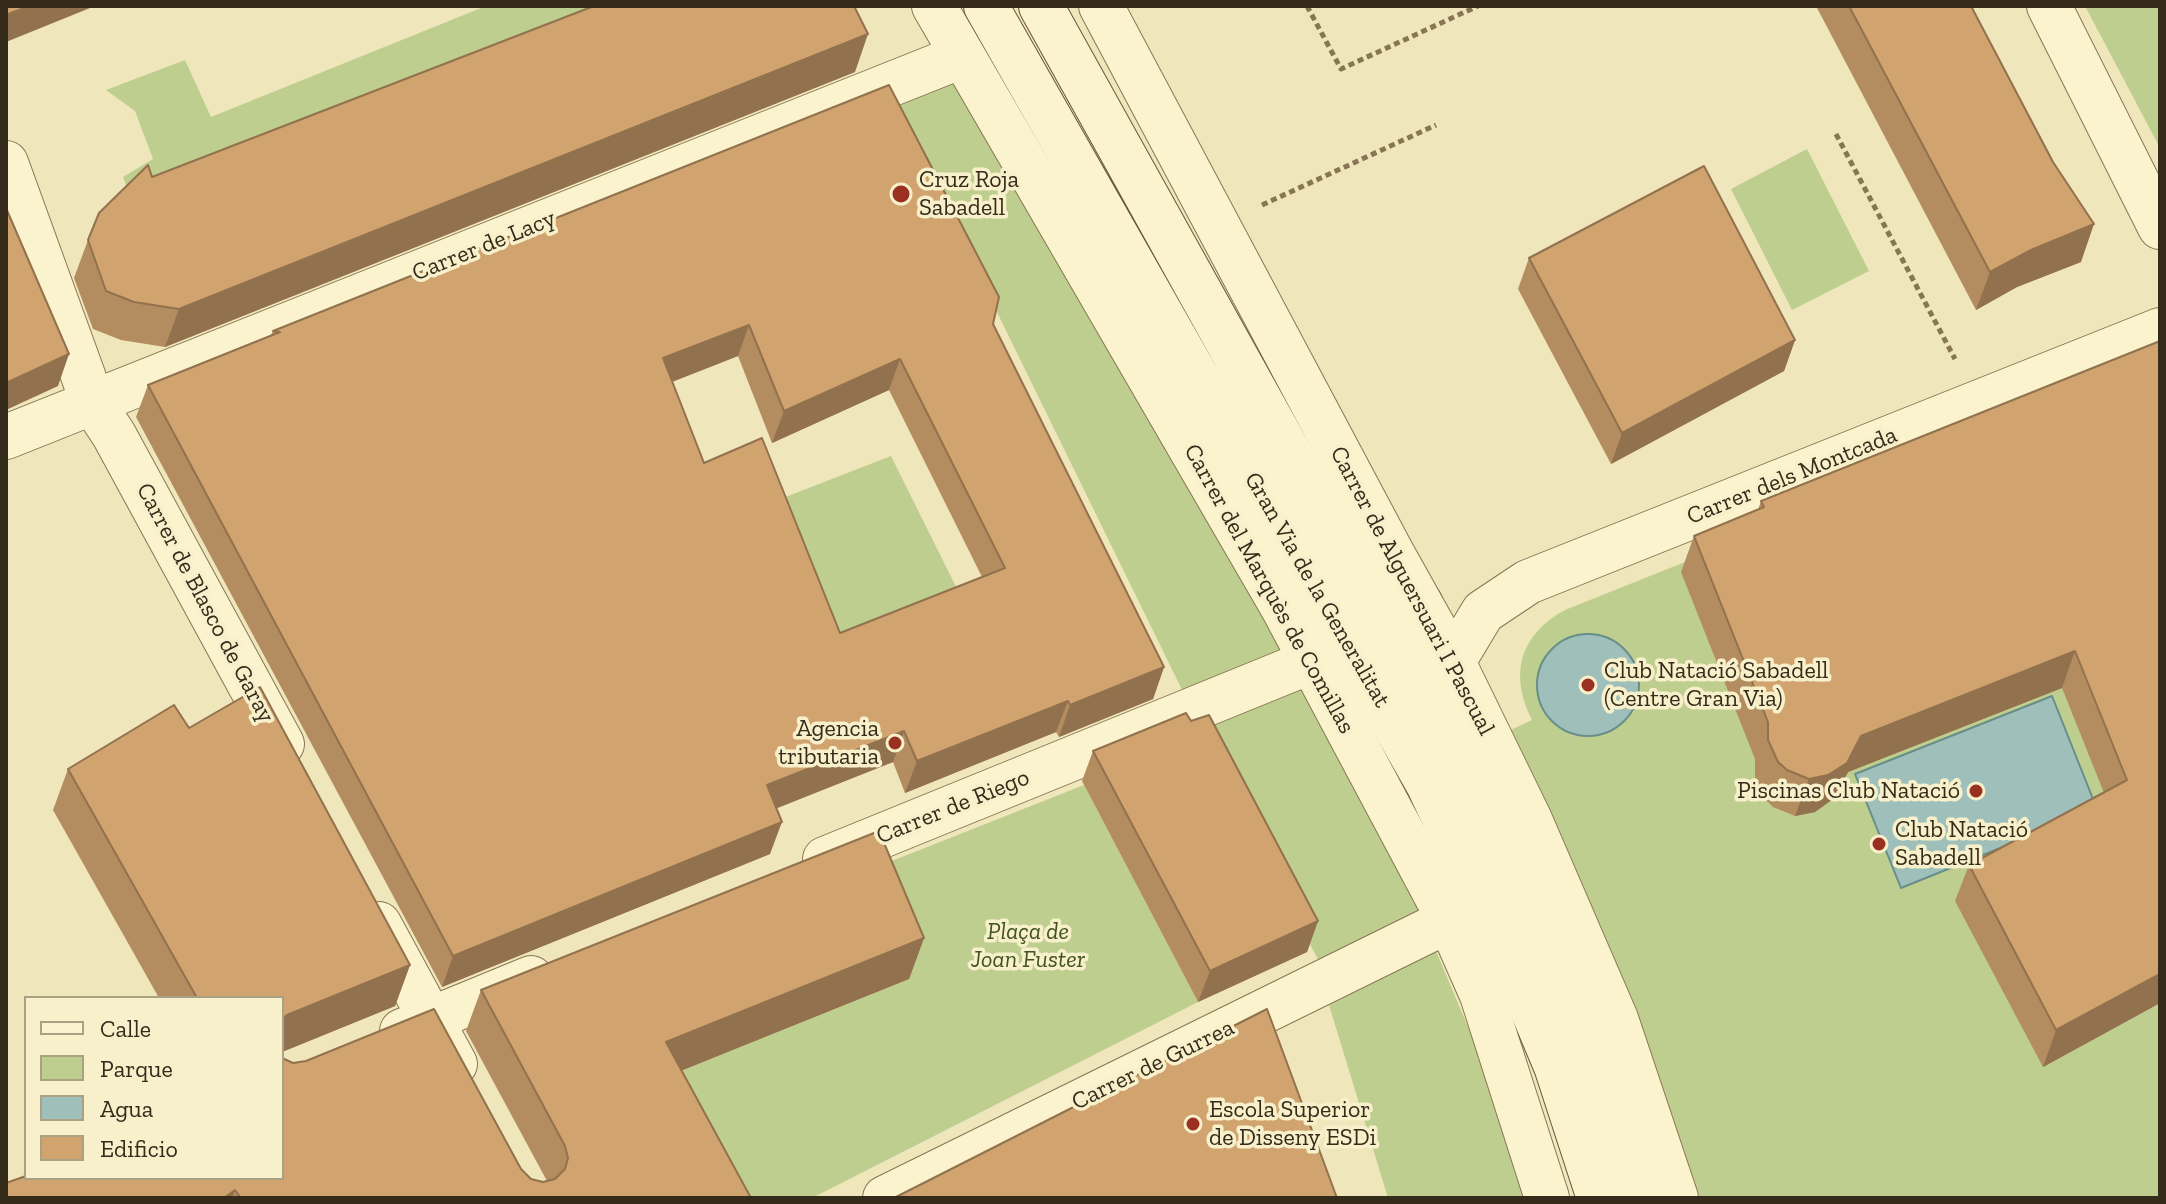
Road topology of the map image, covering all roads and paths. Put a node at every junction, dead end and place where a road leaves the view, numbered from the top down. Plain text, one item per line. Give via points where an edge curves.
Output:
1 (934, 6) edge
2 (986, 6) edge
3 (1041, 6) edge
4 (1101, 6) edge
5 (1307, 6) edge
6 (1478, 6) edge
7 (2049, 6) edge
8 (962, 56) junction
9 (1436, 125) dead end
10 (1836, 134) dead end
11 (6, 163) edge
12 (1218, 225) junction
13 (2160, 227) edge
14 (2160, 330) edge
15 (1978, 402) junction
16 (93, 403) junction
17 (6, 437) edge
18 (1312, 661) junction
19 (1435, 672) junction
20 (302, 783) edge
21 (795, 871) edge
22 (1538, 880) junction
23 (363, 894) edge
24 (1466, 912) junction
25 (562, 966) edge
26 (431, 1019) junction
27 (363, 1047) edge
28 (1561, 1082) junction
29 (475, 1102) edge
30 (885, 1198) edge
31 (1547, 1198) edge
32 (1578, 1198) edge
33 (1599, 1198) edge
34 (1645, 1198) edge
35 (1676, 1198) edge

1 - 8 street, Carrer del Marquès de Comillas
2 - 24 street, Gran Via de la Generalitat via 1428,784
3 - 19 street, Gran Via de la Generalitat
4 - 12 street, Carrer de Alguersuari I Pascual
5 - 6 path via 1341,69
7 - 13 street
8 - 16 street, Carrer de Lacy
8 - 18 street, Carrer del Marquès de Comillas
9 - 12 path
10 - 15 path
11 - 16 street, Carrer de Blasco de Garay
12 - 19 street, Carrer de Alguersuari I Pascual via 1420,603
14 - 15 street, Carrer dels Montcada
15 - 19 street, Carrer dels Montcada via 1528,582 1483,612
16 - 17 street, Carrer de Lacy
16 - 20 street, Carrer de Blasco de Garay
18 - 21 street, Carrer de Riego
18 - 24 street, Carrer del Marquès de Comillas
19 - 22 street, Gran Via de la Generalitat via 1475,787
22 - 24 street, Carrer de Gurrea
22 - 34 street, Gran Via de la Generalitat
22 - 35 street via 1616,1019
23 - 26 street
24 - 28 street, Gran Via de la Generalitat
24 - 30 street, Carrer de Gurrea
24 - 31 street, Carrer del Marquès de Comillas via 1482,995
25 - 26 street
26 - 27 street
26 - 29 street
28 - 32 street
28 - 33 street, Gran Via de la Generalitat

